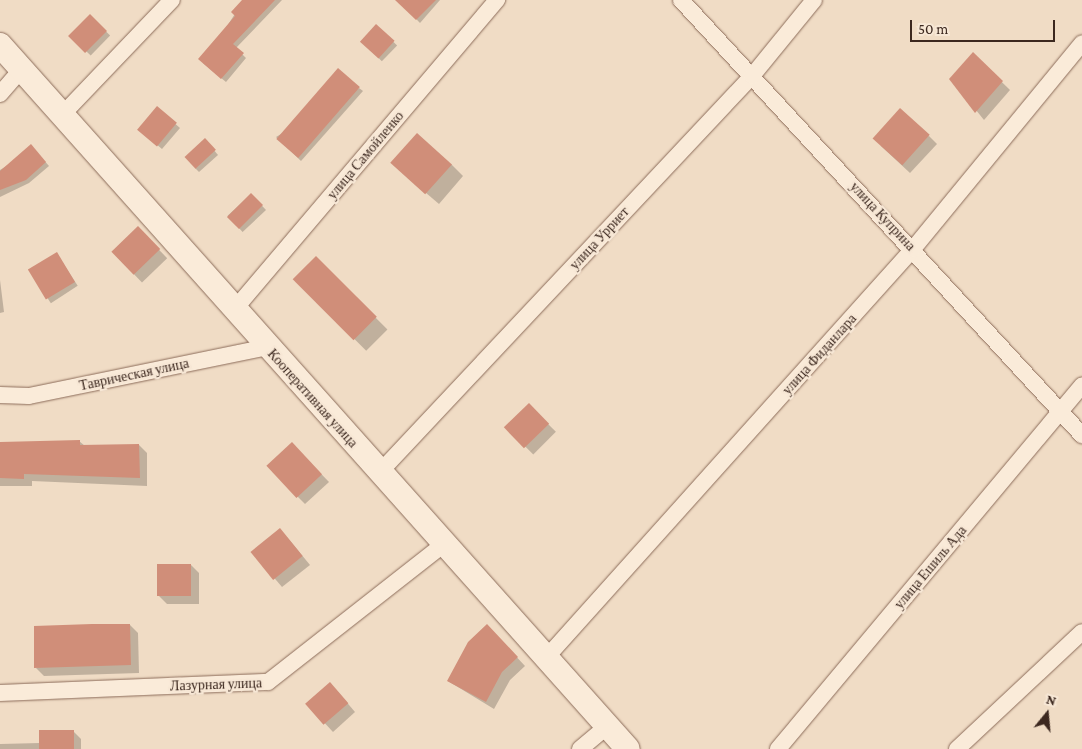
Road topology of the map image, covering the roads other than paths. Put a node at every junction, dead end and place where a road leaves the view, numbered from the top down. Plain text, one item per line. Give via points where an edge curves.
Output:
1 (172, 0) edge
2 (497, 0) edge
3 (681, 0) edge
4 (814, 0) edge
5 (1082, 43) edge
6 (0, 45) edge
7 (22, 69) junction
8 (752, 76) junction
9 (0, 94) edge
10 (62, 114) junction
11 (913, 249) junction
12 (234, 310) junction
13 (267, 347) junction
14 (1082, 385) edge
15 (0, 396) edge
16 (1060, 411) junction
17 (1082, 435) edge
18 (380, 472) junction
19 (444, 544) junction
20 (1082, 632) edge
21 (546, 658) junction
22 (0, 693) edge
23 (607, 726) junction
24 (580, 749) edge
25 (628, 749) edge
26 (778, 749) edge
27 (957, 749) edge

1 - 10 street
2 - 12 street, улица Самойленко
3 - 8 street, улица Куприна
4 - 8 street, улица Урриет
5 - 11 street, улица Фиданлара
6 - 7 street, Кооперативная улица
7 - 9 street
7 - 10 street, Кооперативная улица
8 - 11 street, улица Куприна
8 - 18 street, улица Урриет
10 - 12 street, Кооперативная улица
11 - 16 street, улица Куприна
11 - 21 street, улица Фиданлара
12 - 13 street, Кооперативная улица
13 - 15 street, Таврическая улица via 29,396
13 - 18 street, Кооперативная улица
14 - 16 street, улица Ешиль Ада
16 - 17 street, улица Куприна
16 - 26 street, улица Ешиль Ада
18 - 19 street, Кооперативная улица
19 - 21 street, Кооперативная улица
19 - 22 street, Лазурная улица via 268,682
20 - 27 street
21 - 23 street, Кооперативная улица
23 - 24 street
23 - 25 street, Кооперативная улица

